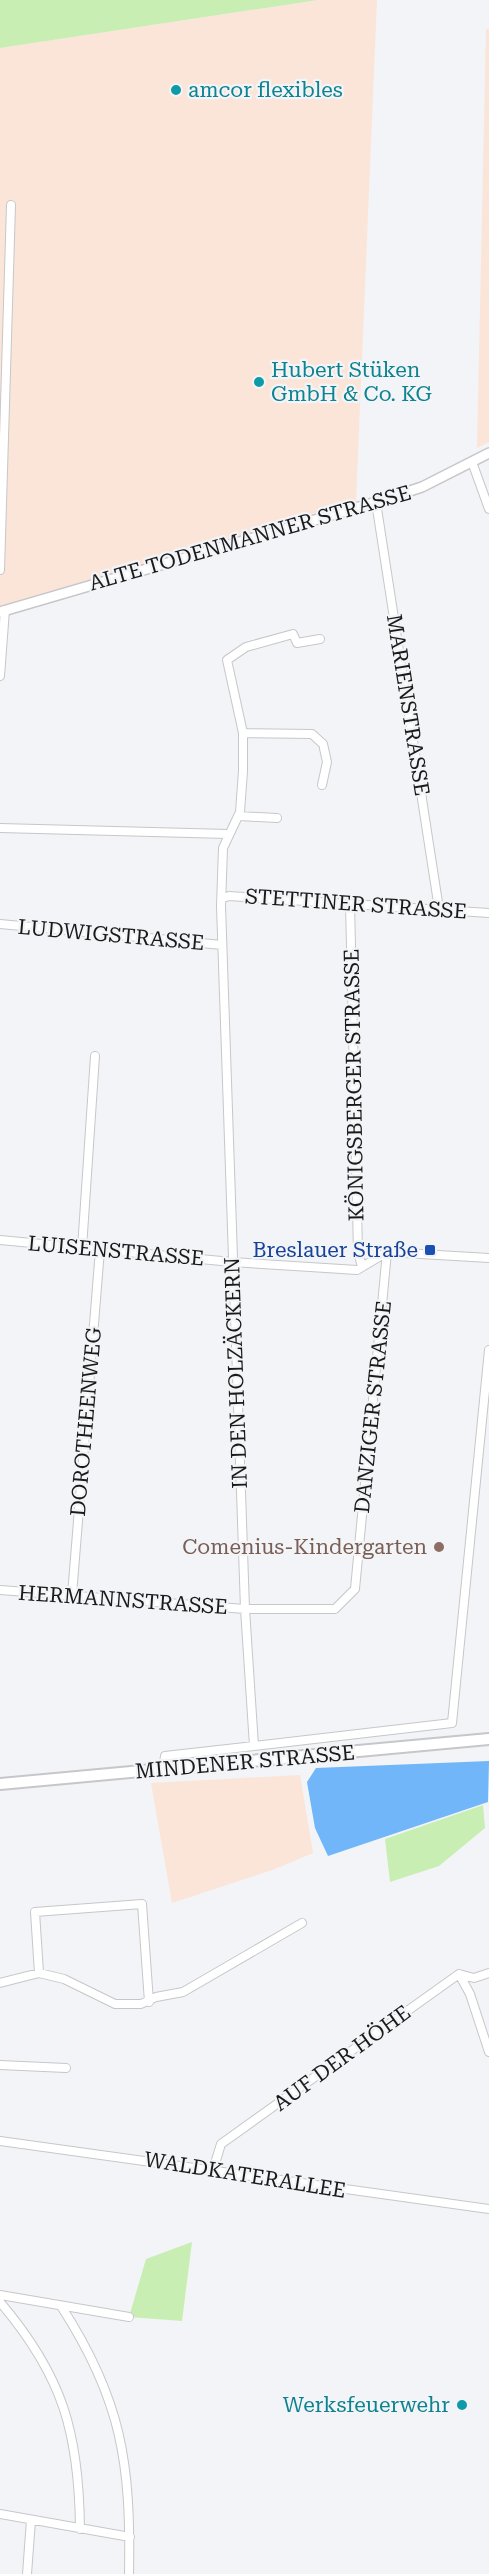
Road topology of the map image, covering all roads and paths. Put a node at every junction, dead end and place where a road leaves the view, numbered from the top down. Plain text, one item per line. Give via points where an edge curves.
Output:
1 (11, 205) dead end
2 (489, 453) edge
3 (472, 462) junction
4 (376, 502) junction
5 (489, 509) edge
6 (0, 570) edge
7 (3, 611) edge
8 (320, 639) dead end
9 (0, 676) edge
10 (243, 733) junction
11 (322, 785) dead end
12 (239, 816) junction
13 (277, 818) dead end
14 (0, 828) edge
15 (228, 834) junction
16 (223, 898) junction
17 (350, 903) junction
18 (439, 909) junction
19 (489, 913) edge
20 (0, 924) edge
21 (222, 945) junction
22 (95, 1056) dead end
23 (0, 1240) edge
24 (82, 1248) junction
25 (100, 1250) junction
26 (387, 1252) junction
27 (489, 1258) edge
28 (232, 1262) junction
29 (362, 1267) junction
30 (489, 1350) edge
31 (0, 1590) edge
32 (72, 1595) junction
33 (245, 1609) junction
34 (489, 1739) edge
35 (254, 1746) junction
36 (163, 1769) junction
37 (0, 1784) edge
38 (302, 1923) dead end
39 (489, 1972) edge
40 (39, 1973) junction
41 (459, 1974) junction
42 (0, 1983) edge
43 (148, 2002) junction
44 (489, 2052) edge
45 (0, 2065) edge
46 (66, 2067) dead end
47 (0, 2141) edge
48 (213, 2170) junction
49 (489, 2210) edge
50 (0, 2295) edge
51 (0, 2302) edge
52 (61, 2306) junction
53 (129, 2317) dead end
54 (0, 2514) edge
55 (31, 2520) junction
56 (80, 2529) junction
57 (129, 2537) junction
58 (27, 2574) edge
59 (129, 2574) edge

1 - 6 street
2 - 3 street, ALTE TODENMANNER STRASSE
3 - 4 street, ALTE TODENMANNER STRASSE
3 - 5 street
4 - 7 street, ALTE TODENMANNER STRASSE
4 - 18 street, MARIENSTRASSE
7 - 9 street
8 - 10 street via 297,644 293,634 246,647 227,660
10 - 11 street via 312,734 323,744 327,762
10 - 12 street
12 - 13 street
12 - 15 street
14 - 15 street
15 - 16 street, IN DEN HOLZÄCKERN via 223,848
16 - 17 street, STETTINER STRASSE
16 - 21 street, IN DEN HOLZÄCKERN
17 - 18 street, STETTINER STRASSE
17 - 29 street, KÖNIGSBERGER STRASSE via 358,1252
18 - 19 street, STETTINER STRASSE
20 - 21 street, LUDWIGSTRASSE
21 - 28 street, IN DEN HOLZÄCKERN
22 - 24 street
23 - 24 street, LUISENSTRASSE
24 - 25 street, LUISENSTRASSE
25 - 28 street, LUISENSTRASSE
25 - 32 street, DOROTHEENWEG
26 - 27 street
26 - 29 street
26 - 33 street, DANZIGER STRASSE via 355,1590 335,1609
28 - 29 street via 357,1270
28 - 33 street, IN DEN HOLZÄCKERN
30 - 35 street via 452,1724
31 - 32 street, HERMANNSTRASSE
32 - 33 street, HERMANNSTRASSE
33 - 35 street, IN DEN HOLZÄCKERN
34 - 36 main road, MINDENER STRASSE
35 - 36 street via 165,1756
36 - 37 main road, MINDENER STRASSE
38 - 43 street via 183,1992
39 - 41 street via 474,1978
40 - 42 street
40 - 43 street via 64,1979 115,2004
40 - 43 street via 35,1912 142,1904
41 - 44 street via 470,1994
41 - 48 street, AUF DER HÖHE via 221,2144
45 - 46 street
47 - 48 street, WALDKATERALLEE
48 - 49 street, WALDKATERALLEE
50 - 52 street
51 - 56 street via 34,2344 62,2400 79,2476
52 - 53 street
52 - 57 street via 96,2363 117,2423 124,2455
54 - 55 street
55 - 56 street
55 - 58 street
56 - 57 street
57 - 59 street

